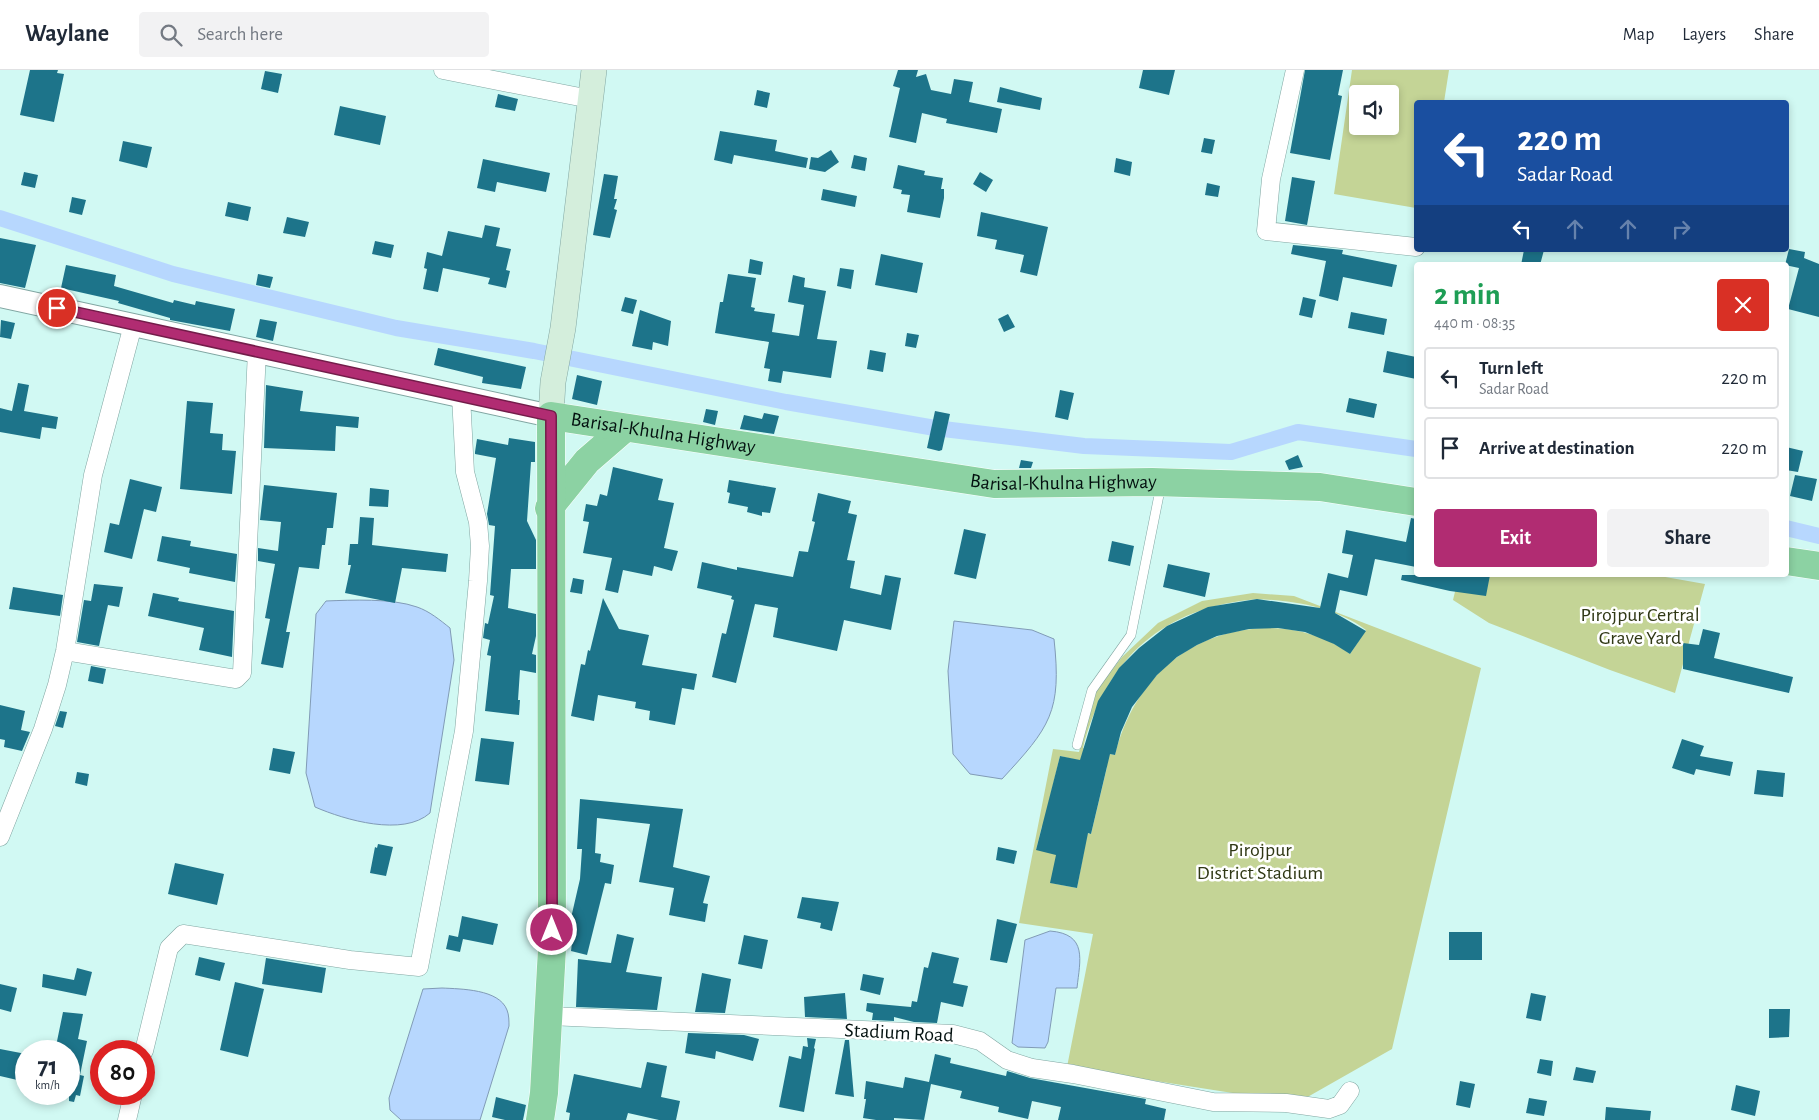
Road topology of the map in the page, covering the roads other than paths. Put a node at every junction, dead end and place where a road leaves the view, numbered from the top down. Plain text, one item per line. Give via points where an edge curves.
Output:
1 (443, 70) edge
2 (594, 70) edge
3 (1295, 70) edge
4 (590, 99) junction
5 (1414, 248) edge
6 (0, 296) edge
7 (133, 325) junction
8 (257, 351) junction
9 (461, 396) junction
10 (551, 416) junction
11 (624, 429) junction
12 (1162, 483) junction
13 (1414, 502) edge
14 (549, 508) junction
15 (1789, 561) edge
16 (1819, 566) edge
17 (65, 651) junction
18 (1077, 745) dead end
19 (0, 837) edge
20 (549, 1016) junction
21 (147, 1040) edge
22 (1350, 1091) dead end
23 (130, 1105) edge
24 (126, 1120) edge
25 (540, 1120) edge

1 - 4 street
2 - 4 main road
3 - 5 street via 1271,179 1266,231
4 - 10 main road
6 - 7 street
7 - 8 street
7 - 17 street via 94,475
8 - 9 street
8 - 17 street via 242,673 236,679
9 - 10 street
9 - 21 street via 465,472 478,522 478,581 464,731 419,967 350,960 183,934 170,948
10 - 11 highway, Barisal-Khulna Highway
10 - 14 highway, Barisal-Khulna Highway
11 - 12 highway, Barisal-Khulna Highway via 994,484
11 - 14 highway via 587,461
12 - 13 highway, Barisal-Khulna Highway via 1320,487
12 - 18 lane via 1131,634 1092,690
14 - 20 highway, Barisal-Khulna Highway via 552,949
15 - 16 highway
17 - 19 street via 44,729
20 - 22 street, Stadium Road via 953,1034 980,1041 1007,1060 1032,1068 1213,1102 1286,1103 1329,1110 1340,1105
20 - 25 highway, Barisal-Khulna Highway
23 - 24 street

